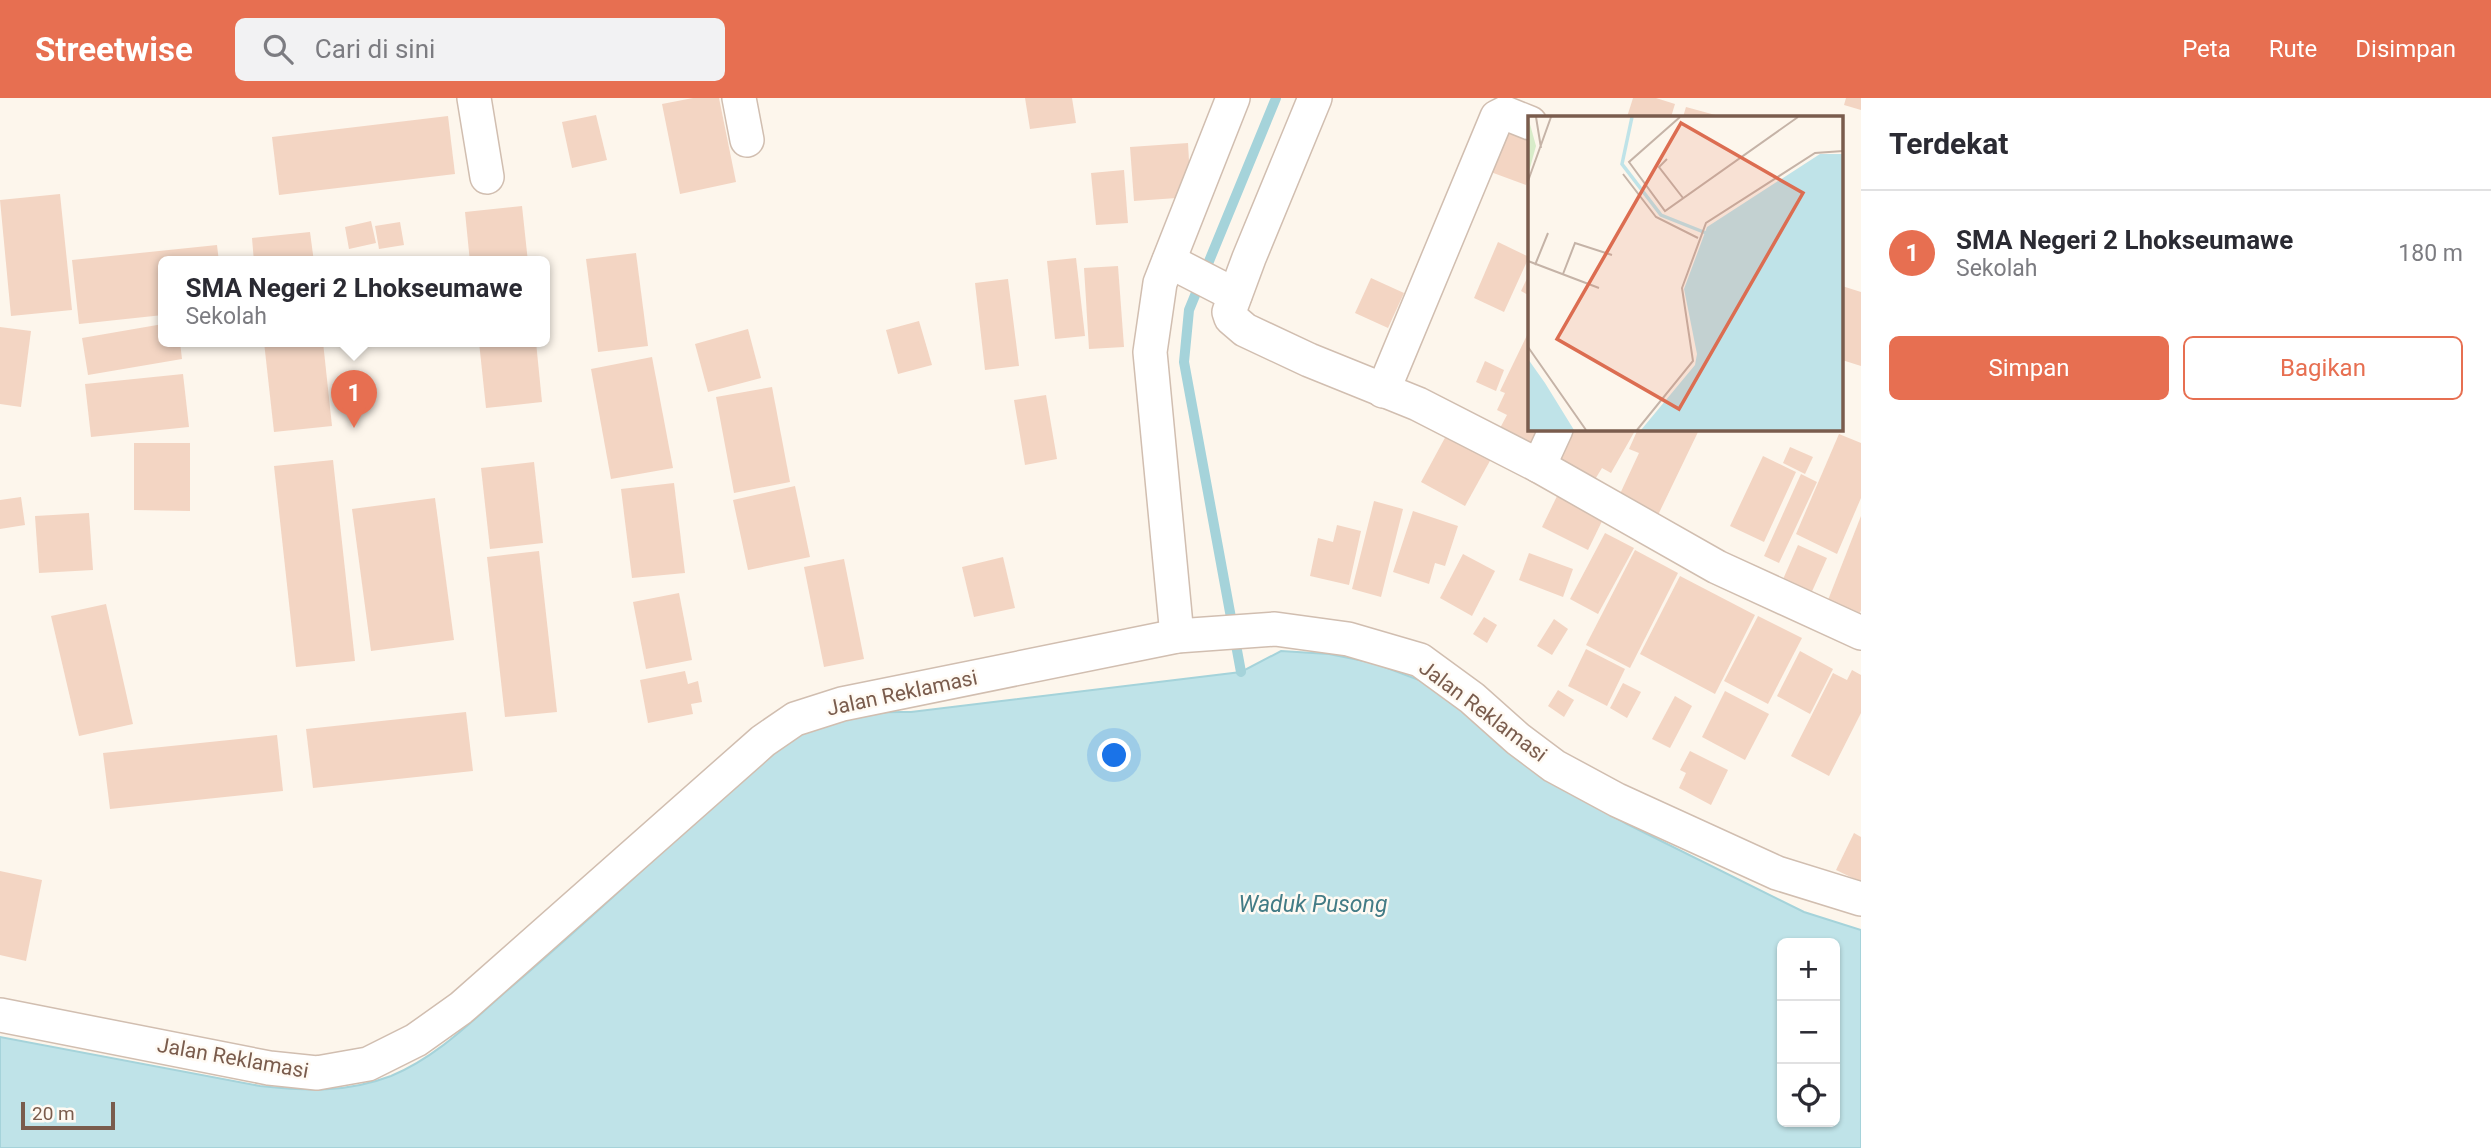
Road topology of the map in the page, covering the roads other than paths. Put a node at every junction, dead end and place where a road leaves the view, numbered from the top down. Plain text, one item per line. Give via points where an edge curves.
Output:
1 (474, 98) edge
2 (738, 98) edge
3 (1233, 98) edge
4 (1315, 98) edge
5 (1528, 122) edge
6 (747, 141) dead end
7 (487, 177) dead end
8 (1173, 264) junction
9 (1230, 292) junction
10 (1383, 391) junction
11 (1556, 430) edge
12 (1539, 466) junction
13 (1861, 633) edge
14 (1186, 636) junction
15 (1861, 899) edge
16 (0, 1016) edge

1 - 7 street
2 - 6 street
3 - 8 street
4 - 9 street
5 - 10 street via 1505,113 1497,117
8 - 9 street
8 - 14 street via 1160,283 1150,352
9 - 10 street via 1231,318 1245,330
10 - 12 street
11 - 12 street
12 - 13 street via 1717,567
14 - 15 street, Jalan Reklamasi via 1275,629 1348,639 1420,660 1554,766 1777,873
14 - 16 street, Jalan Reklamasi via 842,704 795,719 763,741 461,1008 416,1040 368,1064 317,1073 269,1068

